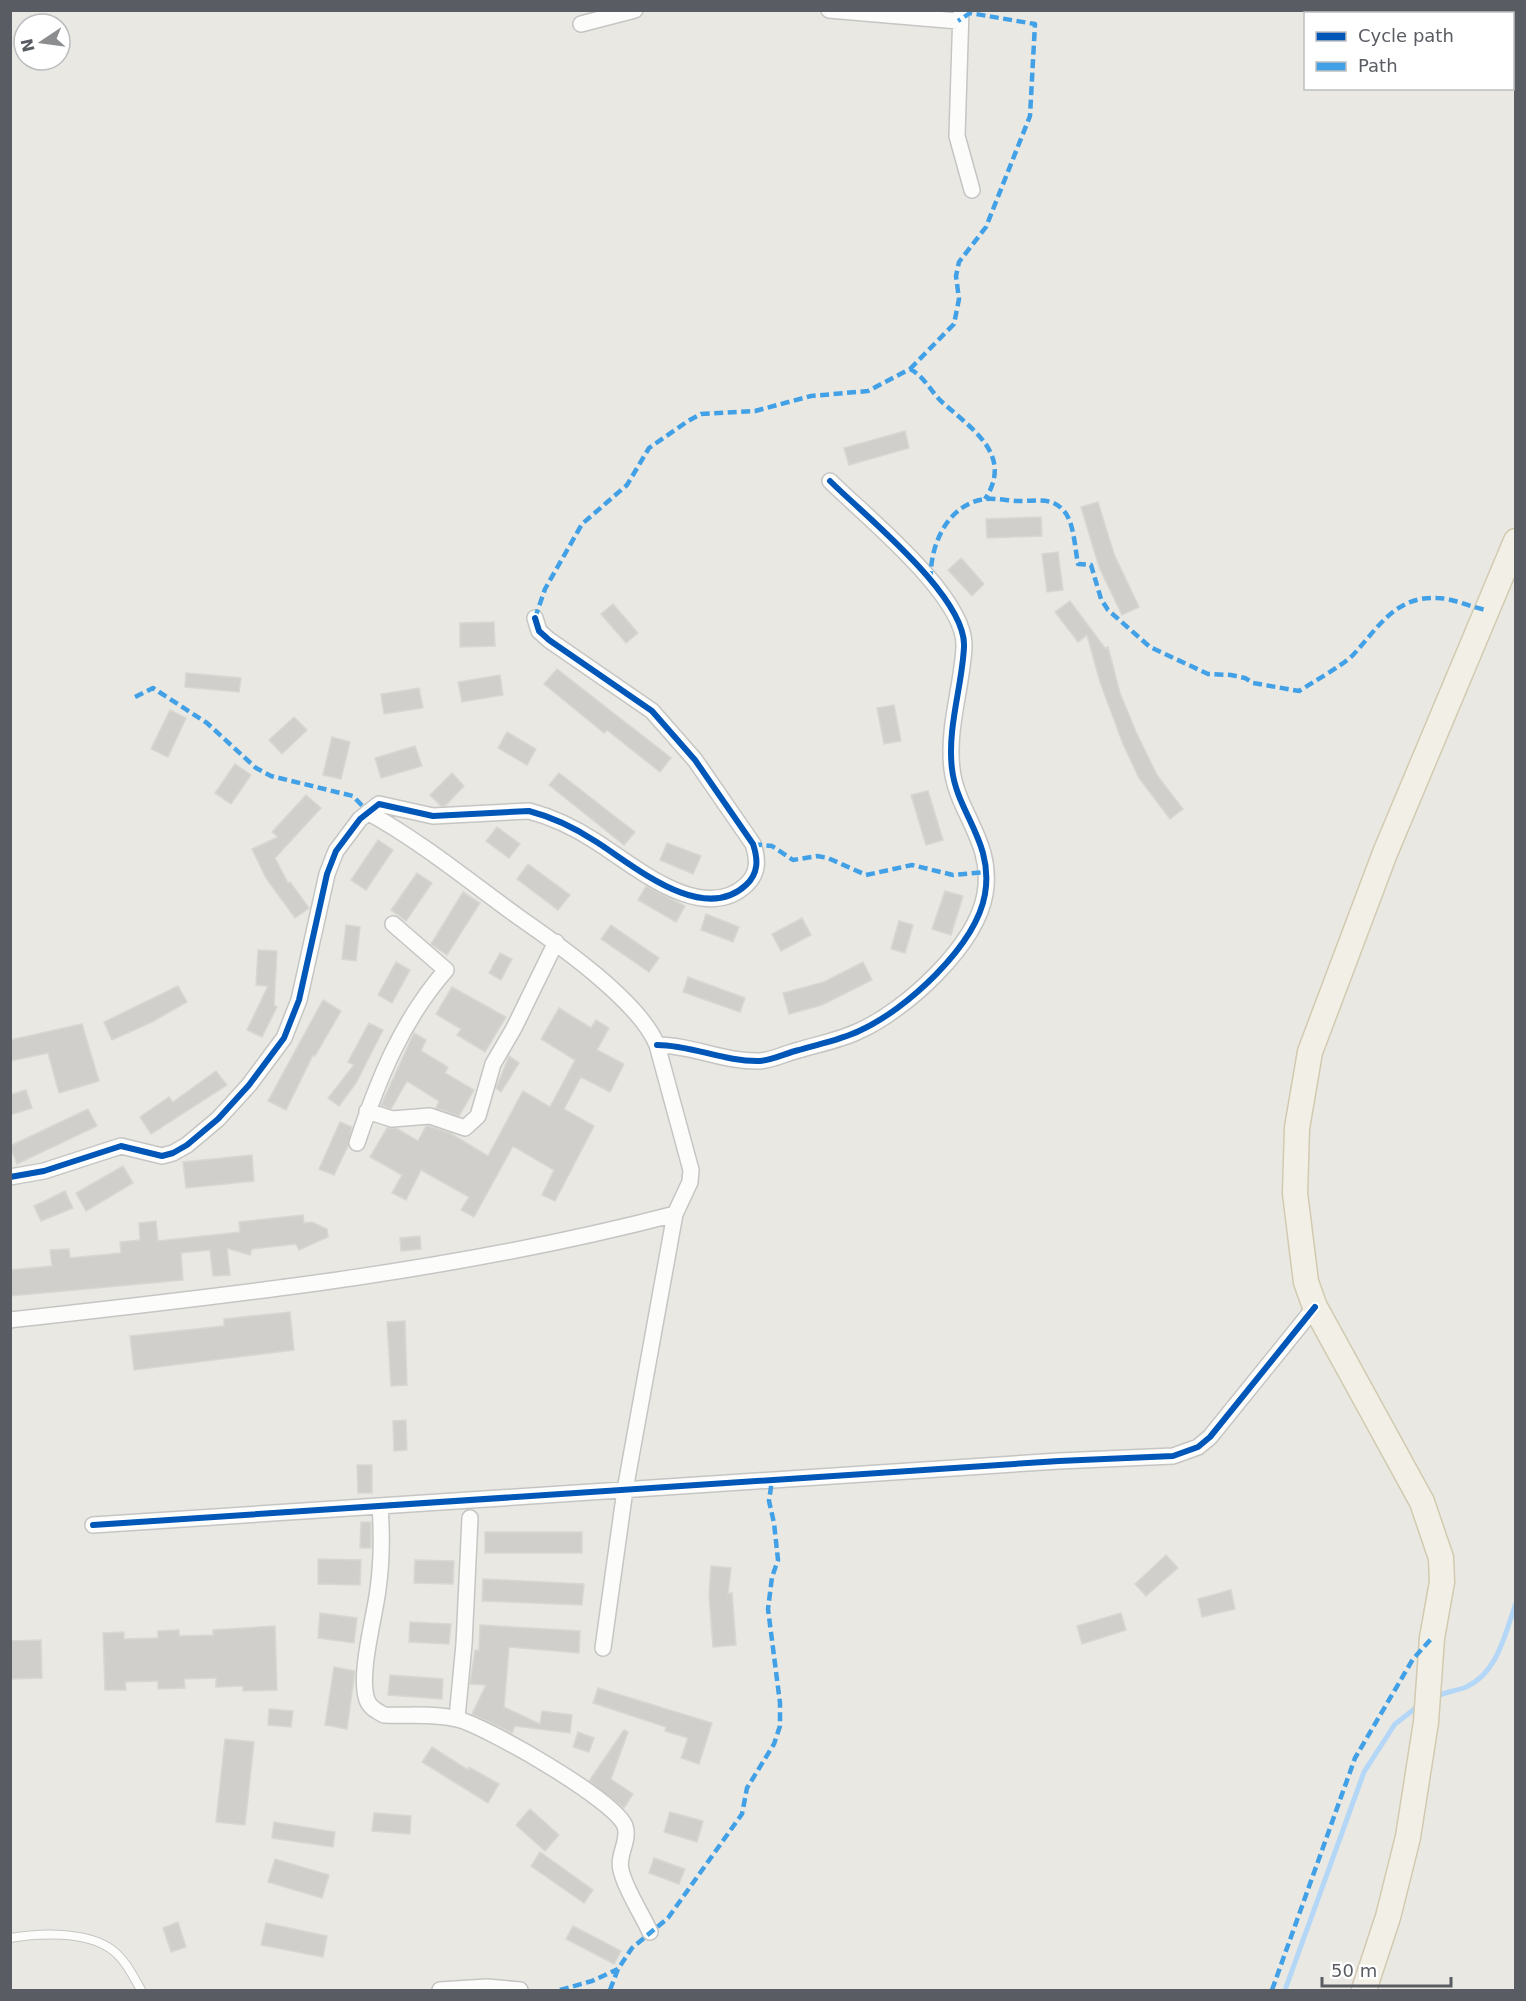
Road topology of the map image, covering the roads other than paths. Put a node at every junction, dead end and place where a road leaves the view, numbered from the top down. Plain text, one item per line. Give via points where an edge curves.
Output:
1 (635, 10) edge
2 (829, 10) edge
3 (959, 16) edge
4 (581, 24) dead end
5 (972, 190) dead end
6 (830, 481) dead end
7 (1515, 541) edge
8 (535, 618) dead end
9 (369, 813) junction
10 (393, 924) dead end
11 (556, 942) junction
12 (657, 1045) junction
13 (367, 1111) junction
14 (357, 1143) dead end
15 (10, 1177) edge
16 (675, 1214) junction
17 (1315, 1307) junction
18 (10, 1320) edge
19 (625, 1490) junction
20 (380, 1506) junction
21 (470, 1518) dead end
22 (93, 1525) dead end
23 (603, 1648) dead end
24 (457, 1718) junction
25 (650, 1932) dead end
26 (10, 1938) edge
27 (141, 1990) edge
28 (440, 1990) edge
29 (520, 1990) edge
30 (1364, 1990) edge

1 - 4 street
2 - 3 street
3 - 5 street via 957,136
6 - 12 street via 931,580 961,627 965,645 952,769 983,849 985,894 963,942 946,964 901,1003 861,1030 761,1061
7 - 17 main road via 1385,853 1310,1052 1297,1128 1295,1193 1306,1282
8 - 9 street via 539,631 549,640 632,695 673,732 753,844 758,859 747,885 724,898 679,892 643,874 585,835 529,811 433,816 380,804
9 - 11 street via 408,834
9 - 15 street via 336,851 327,874 294,1019 249,1085 218,1119 173,1153 162,1156 121,1146 37,1173
10 - 13 street via 446,970 402,1030
11 - 12 street via 634,1011 651,1030
11 - 13 street via 492,1064 478,1116 472,1124 465,1128 430,1116 392,1119
12 - 16 street via 691,1170 690,1182
13 - 14 street
16 - 18 street via 614,1230 356,1277
16 - 19 street
17 - 19 street via 1210,1437 1187,1453
17 - 30 main road via 1422,1502 1441,1558 1442,1582 1432,1638 1426,1722 1408,1837
19 - 20 street
19 - 23 street
20 - 22 street
20 - 24 street via 382,1550 365,1689 368,1702 384,1715
21 - 24 street
24 - 25 street via 555,1769 620,1817 626,1827 621,1871
26 - 27 lane via 54,1933 110,1949 128,1967
28 - 29 street

